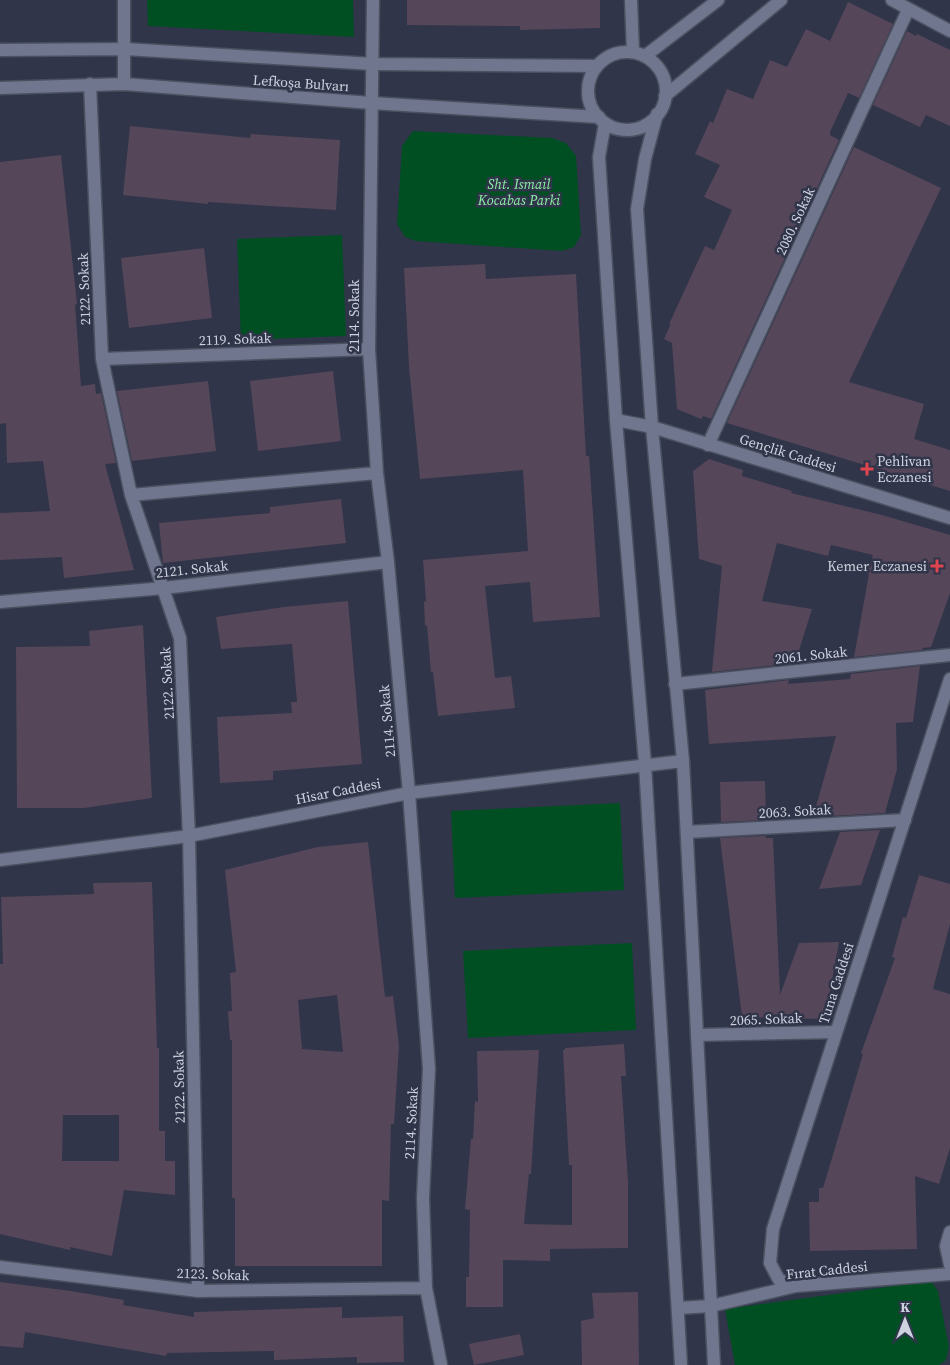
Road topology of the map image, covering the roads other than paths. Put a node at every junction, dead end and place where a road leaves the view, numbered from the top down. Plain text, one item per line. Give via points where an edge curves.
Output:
1 (124, 0) edge
2 (373, 0) edge
3 (631, 0) edge
4 (718, 0) edge
5 (781, 0) edge
6 (892, 0) edge
7 (908, 10) junction
8 (950, 31) edge
9 (124, 49) junction
10 (0, 50) edge
11 (639, 54) junction
12 (373, 64) junction
13 (596, 66) junction
14 (90, 84) junction
15 (124, 84) junction
16 (0, 88) edge
17 (666, 96) junction
18 (371, 103) junction
19 (657, 114) junction
20 (602, 120) junction
21 (368, 349) junction
22 (102, 358) junction
23 (616, 420) junction
24 (652, 427) junction
25 (708, 445) junction
26 (377, 473) junction
27 (131, 495) junction
28 (950, 518) edge
29 (388, 562) junction
30 (164, 588) junction
31 (0, 602) edge
32 (950, 655) edge
33 (950, 679) edge
34 (675, 684) junction
35 (683, 761) junction
36 (645, 764) junction
37 (409, 793) junction
38 (905, 820) junction
39 (687, 832) junction
40 (189, 836) junction
41 (0, 860) edge
42 (836, 1032) junction
43 (697, 1036) junction
44 (950, 1232) edge
45 (950, 1265) edge
46 (0, 1267) edge
47 (950, 1274) edge
48 (796, 1286) junction
49 (426, 1288) junction
50 (198, 1291) junction
51 (711, 1306) junction
52 (678, 1308) junction
53 (441, 1365) edge
54 (681, 1365) edge
55 (714, 1365) edge

1 - 9 street
2 - 12 street, 2114. Sokak
3 - 11 street
4 - 11 street
5 - 17 street
6 - 7 street
7 - 8 street
7 - 25 street, 2080. Sokak
9 - 10 street, Lefkoşa Bulvarı
9 - 12 street, Lefkoşa Bulvarı
9 - 15 street
11 - 13 street via 619,53 606,57
11 - 17 street via 655,64 663,75
12 - 13 street, Lefkoşa Bulvarı
12 - 18 street, 2114. Sokak
13 - 20 street via 588,91 590,104
14 - 15 street, Lefkoşa Bulvarı
14 - 16 street, Lefkoşa Bulvarı
14 - 22 street, 2122. Sokak
15 - 18 street, Lefkoşa Bulvarı
17 - 19 street
18 - 20 street, Lefkoşa Bulvarı
18 - 21 street, 2114. Sokak
19 - 20 street via 650,122 631,129 620,129
19 - 24 street via 637,209
20 - 23 street via 599,157
21 - 22 street, 2119. Sokak
21 - 26 street, 2114. Sokak
22 - 27 street, 2122. Sokak
23 - 24 street, Gençlik Caddesi
23 - 36 street
24 - 25 street, Gençlik Caddesi
24 - 34 street
25 - 28 street, Gençlik Caddesi
26 - 27 street
26 - 29 street, 2114. Sokak
27 - 30 street, 2122. Sokak
29 - 30 street, 2121. Sokak
29 - 37 street, 2114. Sokak
30 - 31 street, 2121. Sokak
30 - 40 street, 2122. Sokak via 180,638
32 - 34 street, 2061. Sokak
33 - 38 street, Tuna Caddesi
34 - 35 street
35 - 36 street, Hisar Caddesi
35 - 39 street
36 - 37 street, Hisar Caddesi
36 - 52 street
37 - 40 street, Hisar Caddesi
37 - 49 street, 2114. Sokak via 429,1069 422,1198
38 - 39 street, 2063. Sokak
38 - 42 street, Tuna Caddesi
39 - 43 street
40 - 41 street, Hisar Caddesi
40 - 50 street, 2122. Sokak
42 - 43 street, 2065. Sokak
42 - 48 street, Tuna Caddesi via 773,1229 770,1263 779,1280
43 - 51 street
44 - 45 street via 946,1246
46 - 50 street, 2123. Sokak
47 - 48 street, Fırat Caddesi
48 - 51 street, Fırat Caddesi
49 - 50 street, 2123. Sokak
49 - 53 street, 2114. Sokak
51 - 52 street, Fırat Caddesi
51 - 55 street
52 - 54 street

